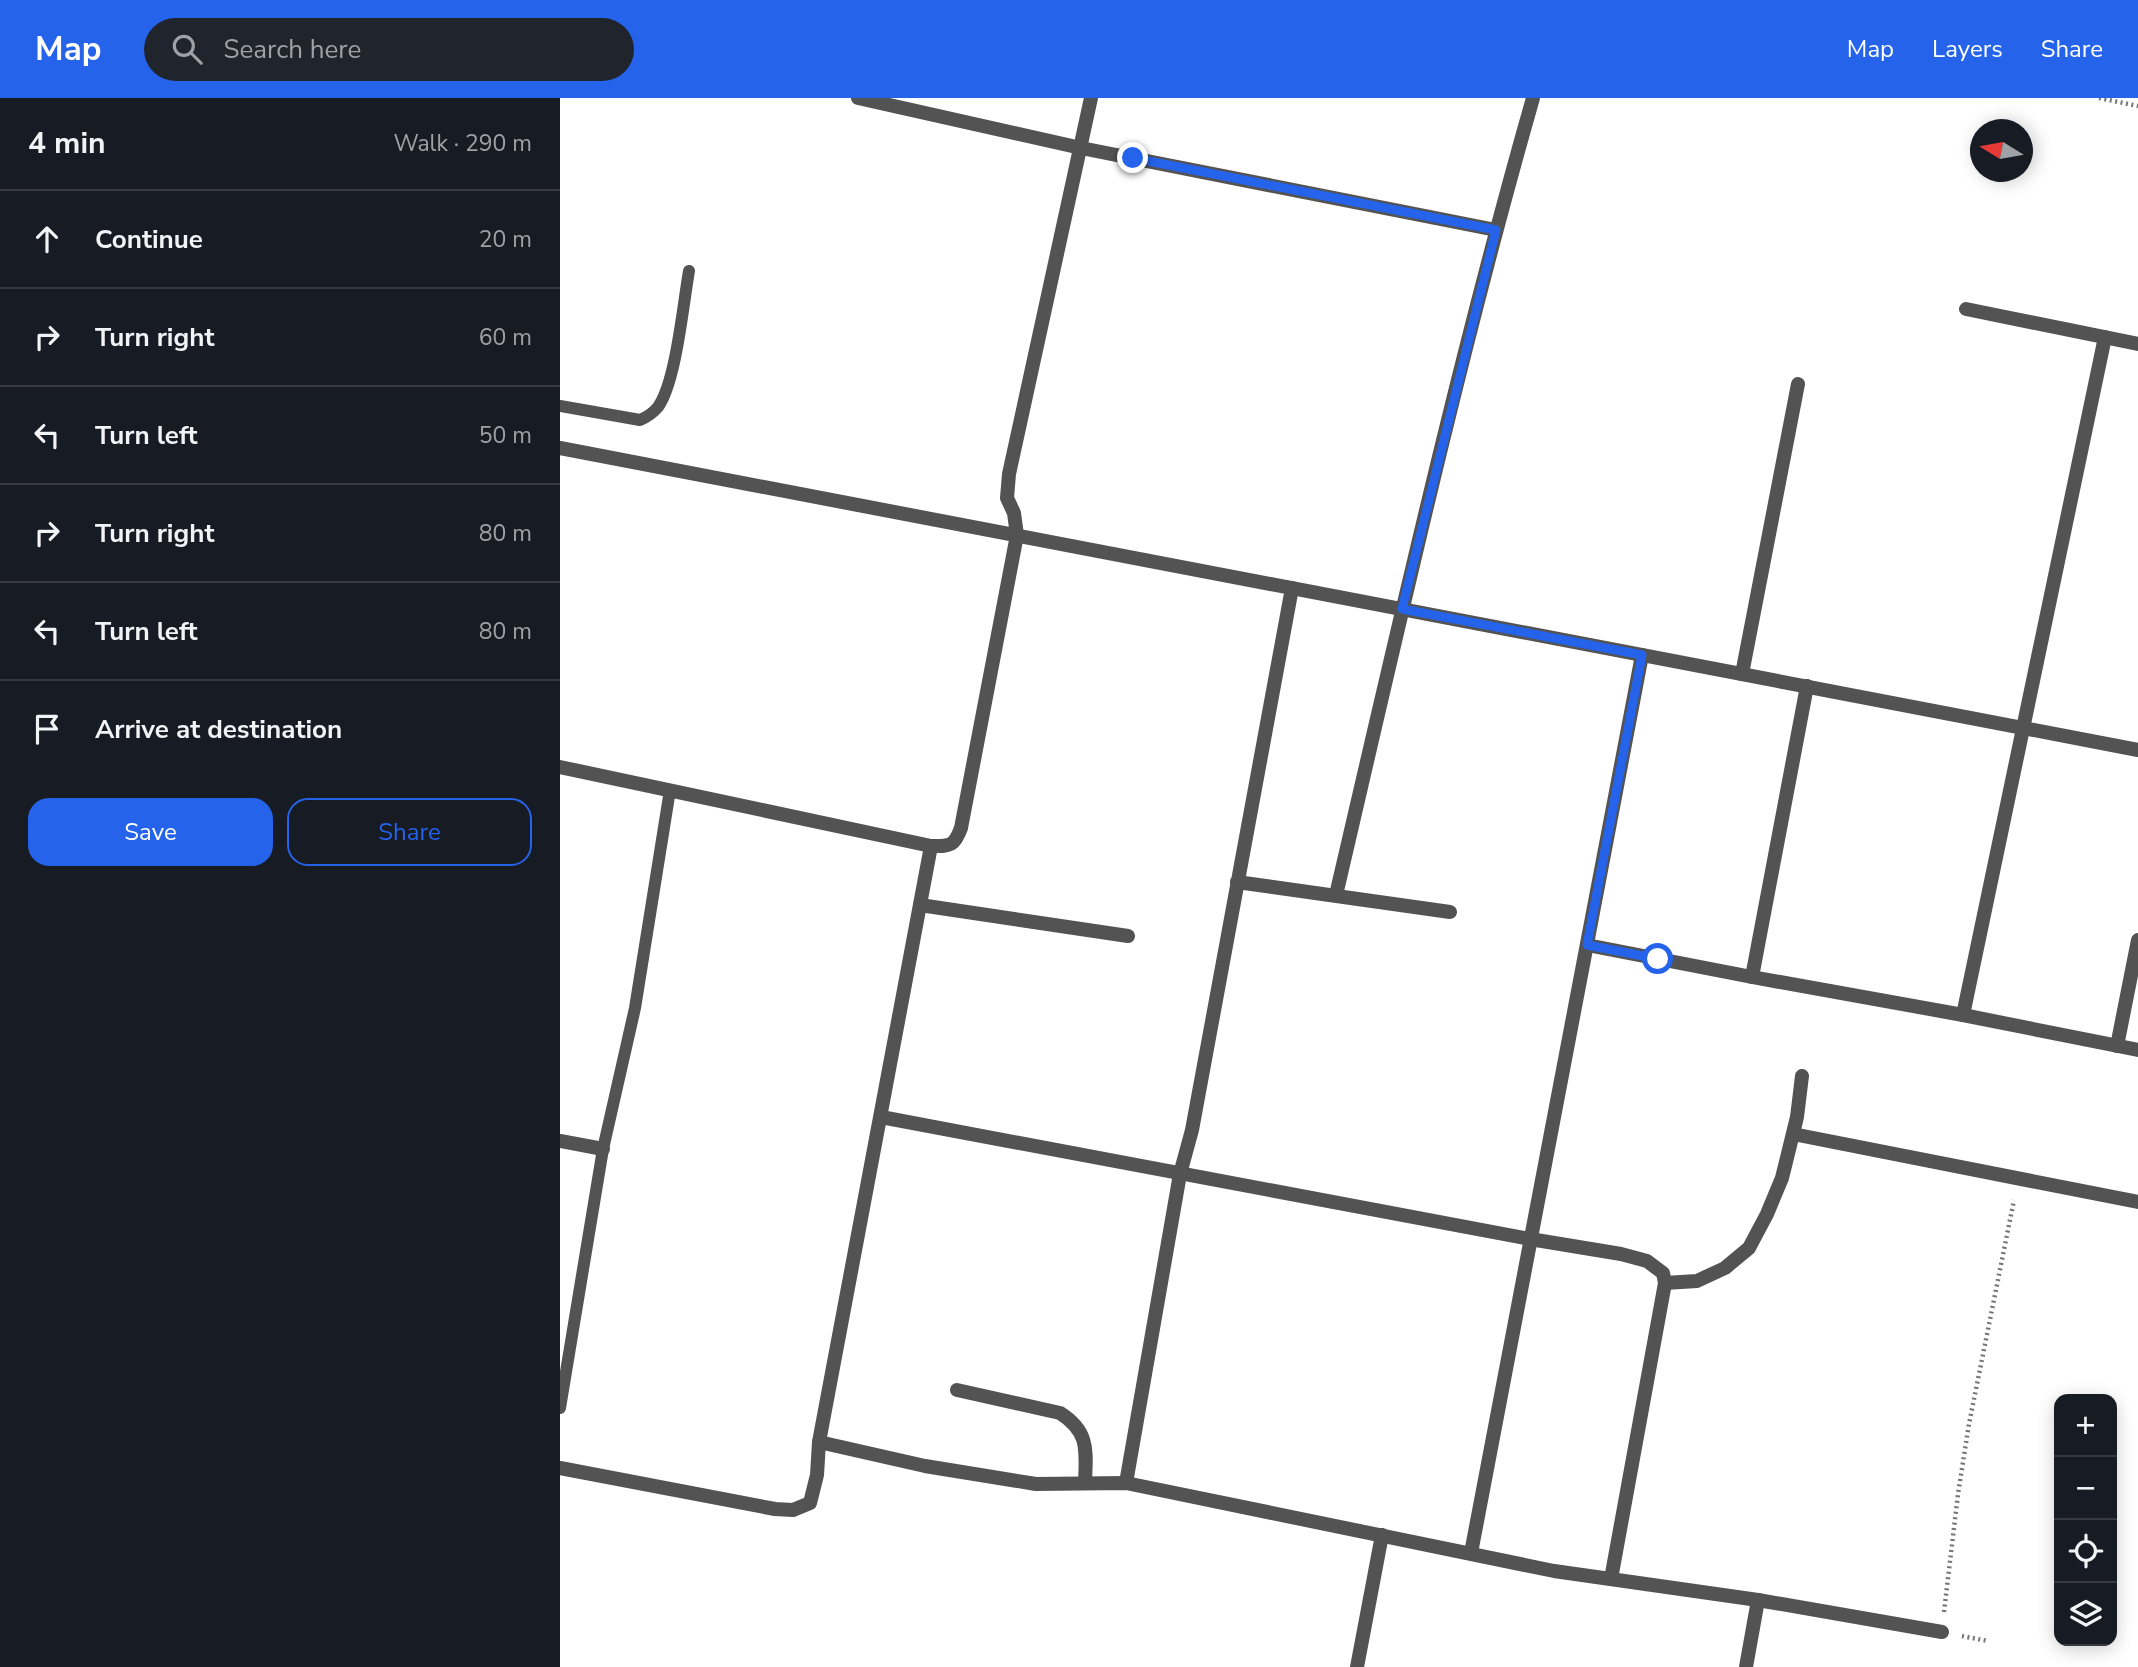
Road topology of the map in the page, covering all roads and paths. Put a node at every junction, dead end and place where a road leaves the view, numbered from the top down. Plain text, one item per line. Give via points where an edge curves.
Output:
1 (858, 98) edge
2 (1091, 98) edge
3 (1534, 98) edge
4 (2099, 98) edge
5 (2138, 106) edge
6 (1082, 148) junction
7 (1496, 230) junction
8 (689, 271) dead end
9 (1966, 309) dead end
10 (2105, 337) junction
11 (2138, 344) edge
12 (1798, 384) dead end
13 (560, 406) edge
14 (560, 448) edge
15 (1017, 536) junction
16 (1292, 588) junction
17 (1402, 609) junction
18 (1642, 655) junction
19 (1742, 674) junction
20 (1807, 686) junction
21 (2023, 727) junction
22 (2138, 750) edge
23 (560, 767) edge
24 (670, 790) junction
25 (931, 846) junction
26 (1237, 882) junction
27 (1336, 895) junction
28 (920, 905) junction
29 (1450, 912) dead end
30 (1128, 936) dead end
31 (2138, 940) edge
32 (1587, 945) junction
33 (1752, 977) junction
34 (1963, 1015) junction
35 (2117, 1046) junction
36 (2138, 1050) edge
37 (1802, 1076) dead end
38 (881, 1117) junction
39 (1793, 1134) junction
40 (560, 1141) edge
41 (603, 1149) junction
42 (1180, 1174) junction
43 (2018, 1179) junction
44 (2138, 1202) edge
45 (1530, 1238) junction
46 (1665, 1283) junction
47 (957, 1390) dead end
48 (560, 1408) edge
49 (820, 1442) junction
50 (560, 1468) edge
51 (1085, 1483) junction
52 (1126, 1483) junction
53 (1382, 1535) junction
54 (1471, 1553) junction
55 (1611, 1579) junction
56 (1758, 1600) junction
57 (1942, 1632) joint
58 (1357, 1667) edge
59 (1745, 1667) edge

1 - 6 street
2 - 6 street
3 - 7 street
4 - 5 path
6 - 7 street
6 - 15 street via 1009,474 1007,498
7 - 17 street
8 - 13 lane via 671,372 657,408 640,420
9 - 10 street
10 - 11 street
10 - 21 street
12 - 19 street
14 - 15 street
15 - 16 street
15 - 25 street via 961,828 948,846
16 - 17 street
16 - 26 street
17 - 18 street
17 - 27 street
18 - 19 street
18 - 32 street
19 - 20 street
20 - 21 street
20 - 33 street
21 - 22 street
21 - 34 street
23 - 24 street
24 - 25 street
24 - 41 lane via 635,1008
25 - 28 street
26 - 27 street
26 - 42 street
27 - 29 street
28 - 30 street
28 - 38 street
31 - 35 street
32 - 33 street
32 - 45 street
33 - 34 street
34 - 35 street
35 - 36 street
37 - 39 street
38 - 42 street
38 - 49 street
39 - 43 street
39 - 46 street via 1782,1178 1749,1248 1725,1268 1698,1281
40 - 41 street
41 - 48 lane
42 - 45 street
42 - 52 street
43 - 44 street
43 - 57 path via 1969,1424
45 - 46 street via 1647,1261 1663,1273
45 - 54 street
46 - 55 street
47 - 51 street via 1060,1413 1072,1420 1082,1431
49 - 50 street via 810,1503 793,1510
49 - 51 street via 925,1466 1036,1484
51 - 52 street
52 - 53 street
53 - 54 street
53 - 58 street
54 - 55 street
55 - 56 street
56 - 57 street
56 - 59 street

